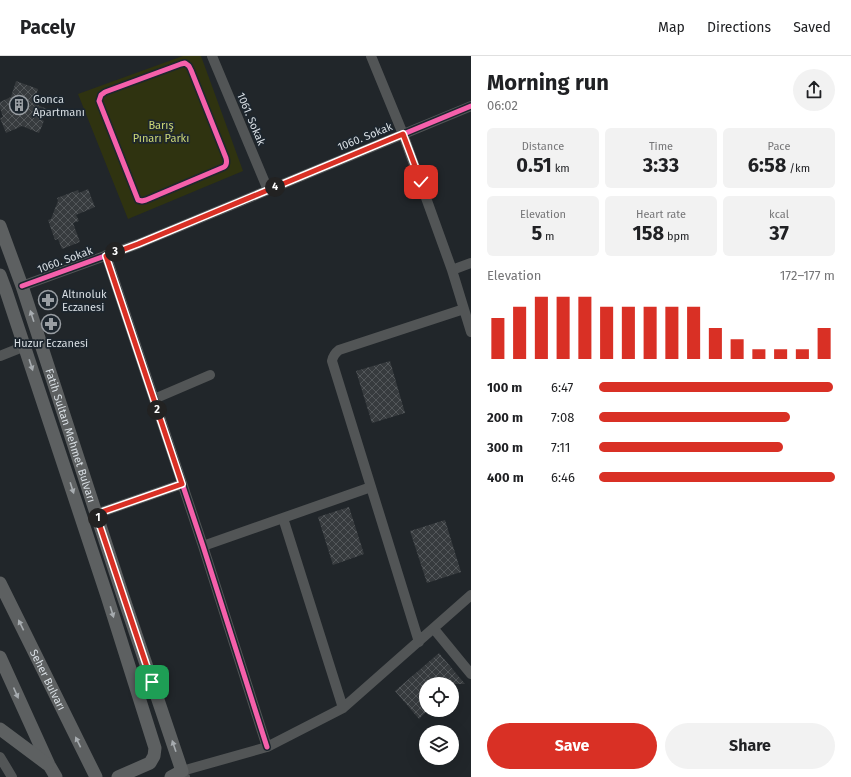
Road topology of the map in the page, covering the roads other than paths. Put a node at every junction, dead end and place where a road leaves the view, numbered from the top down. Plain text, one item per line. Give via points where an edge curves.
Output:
1 (212, 56) edge
2 (372, 56) edge
3 (471, 106) edge
4 (403, 134) junction
5 (268, 190) junction
6 (0, 226) edge
7 (106, 256) junction
8 (471, 262) edge
9 (452, 270) junction
10 (0, 275) edge
11 (22, 286) junction
12 (464, 309) junction
13 (471, 332) edge
14 (24, 346) junction
15 (0, 356) edge
16 (210, 375) dead end
17 (154, 399) junction
18 (182, 484) junction
19 (371, 487) junction
20 (96, 514) junction
21 (283, 518) junction
22 (203, 546) junction
23 (0, 583) edge
24 (471, 596) edge
25 (434, 629) junction
26 (419, 642) junction
27 (0, 657) edge
28 (471, 674) edge
29 (343, 708) junction
30 (0, 729) edge
31 (267, 747) junction
32 (0, 757) edge
33 (49, 765) junction
34 (179, 775) edge
35 (12, 777) edge
36 (56, 777) edge
37 (96, 777) edge
38 (118, 777) edge

1 - 5 street, 1061. Sokak
2 - 4 street
3 - 4 street, 1060. Sokak
4 - 5 street, 1060. Sokak
4 - 9 street
5 - 7 street, 1060. Sokak
6 - 11 main road, Fatih Sultan Mehmet Bulvarı
7 - 11 street, 1060. Sokak
7 - 17 street
8 - 9 street
9 - 12 street
10 - 14 main road, Fatih Sultan Mehmet Bulvarı
20 -> 11 main road, Fatih Sultan Mehmet Bulvarı
12 - 13 street
12 - 19 street via 339,350 334,355 332,361
14 - 15 street
14 -> 38 main road, Fatih Sultan Mehmet Bulvarı via 155,748 150,763
16 - 17 street
17 - 18 street
18 - 20 street
18 - 22 street
19 - 21 street
19 - 26 street
34 -> 20 main road, Fatih Sultan Mehmet Bulvarı
21 - 22 street
21 - 29 street
22 - 31 street
37 -> 23 main road, Seher Bulvarı
24 - 25 street
25 - 26 street
25 - 28 street
26 - 29 street
27 -> 33 main road
29 - 31 street
30 - 33 main road
31 - 34 street
32 - 35 street
33 - 36 main road

